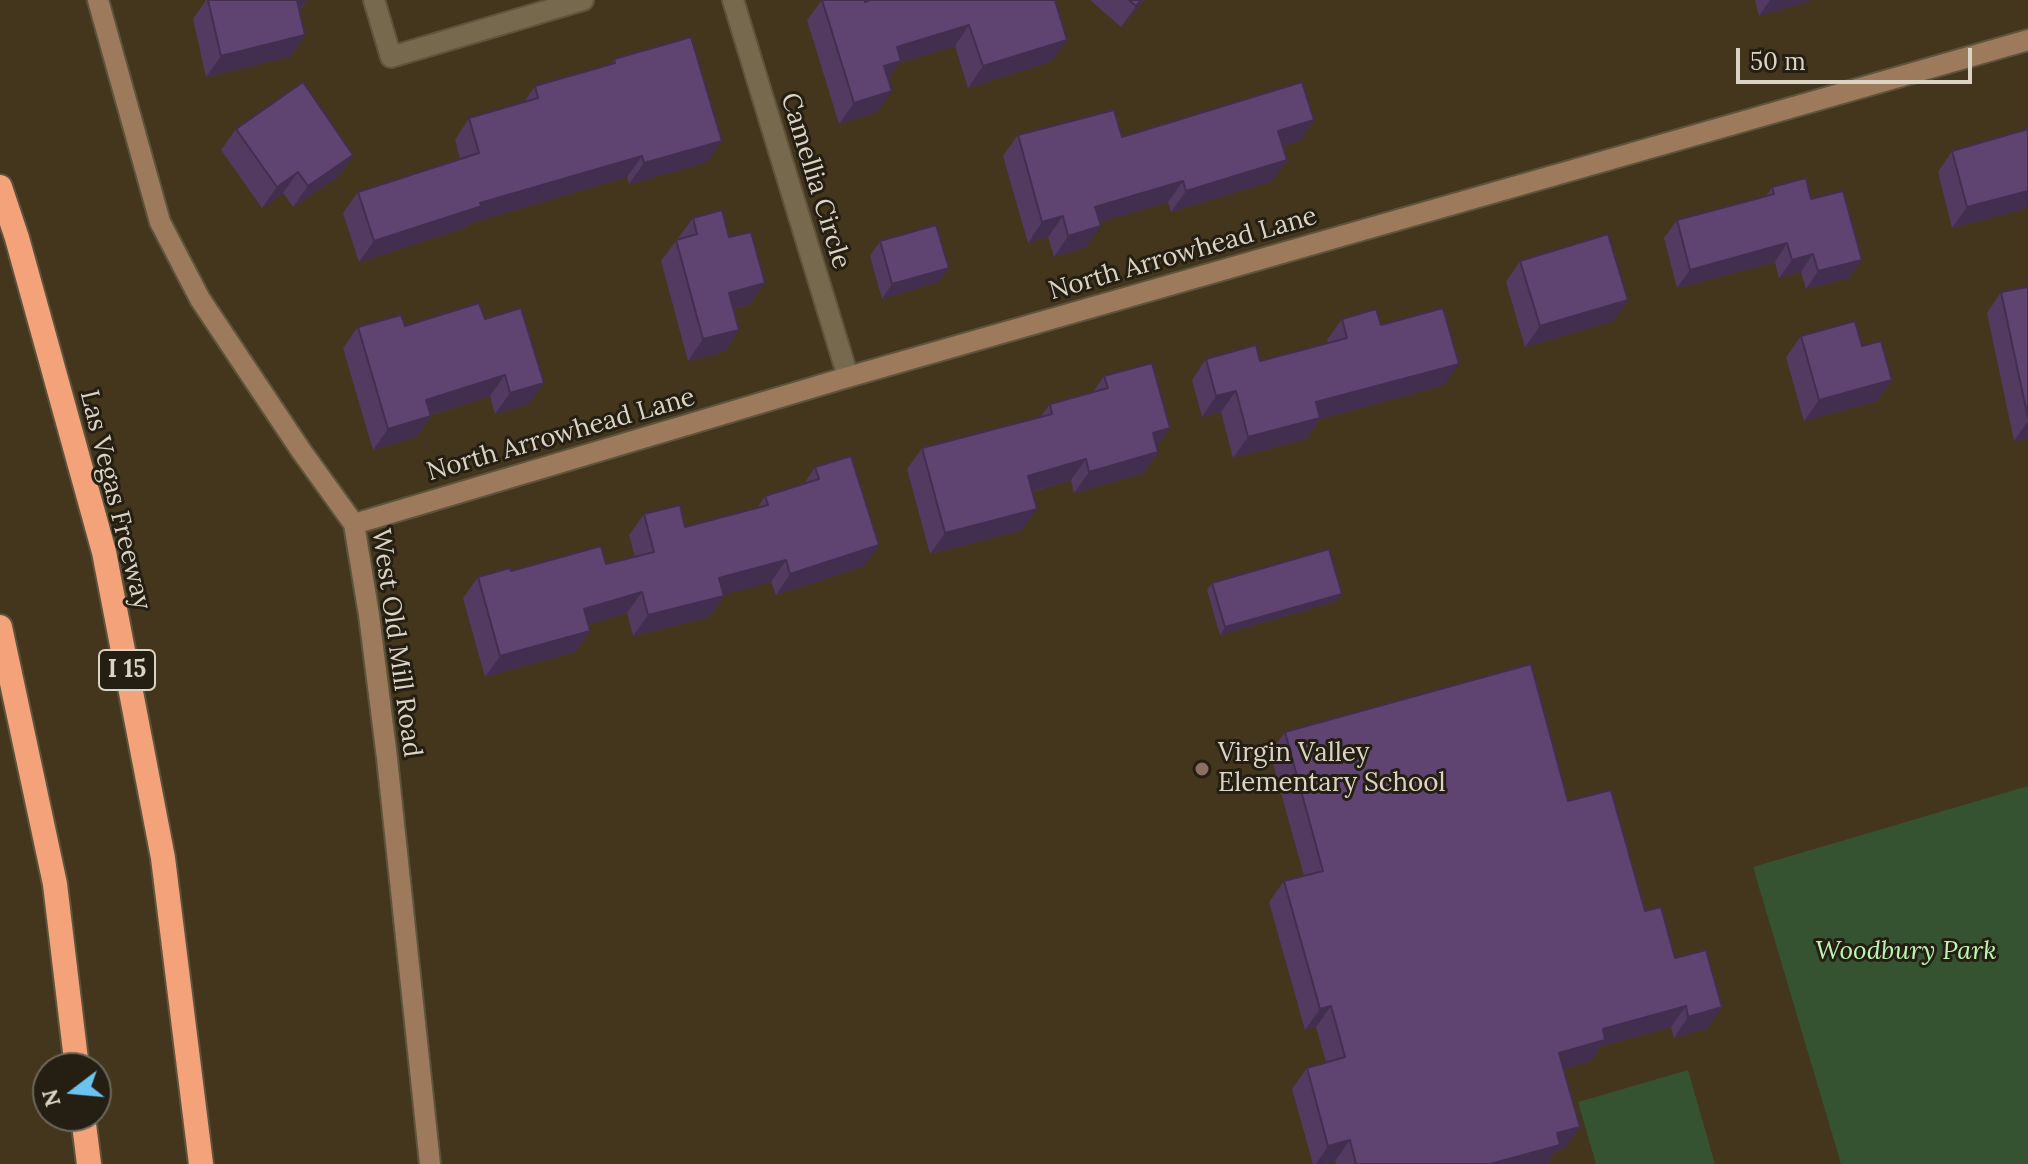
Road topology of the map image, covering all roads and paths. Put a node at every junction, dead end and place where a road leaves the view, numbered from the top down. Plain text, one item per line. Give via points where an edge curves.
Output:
1 (98, 0) edge
2 (374, 0) edge
3 (583, 0) edge
4 (733, 0) edge
5 (2028, 40) edge
6 (0, 187) edge
7 (848, 377) junction
8 (354, 524) junction
9 (0, 627) edge
10 (75, 1052) edge
11 (85, 1132) edge
12 (89, 1164) edge
13 (201, 1164) edge
14 (430, 1164) edge

1 - 8 street, West Old Mill Road via 160,222 200,299
2 - 3 street via 391,57
4 - 7 street, Camellia Circle
5 - 7 street, North Arrowhead Lane
6 - 13 highway, Las Vegas Freeway / I 15 via 104,552 163,858
7 - 8 street, North Arrowhead Lane
8 - 14 street, West Old Mill Road via 385,744
9 - 10 highway via 55,884
11 - 12 highway

